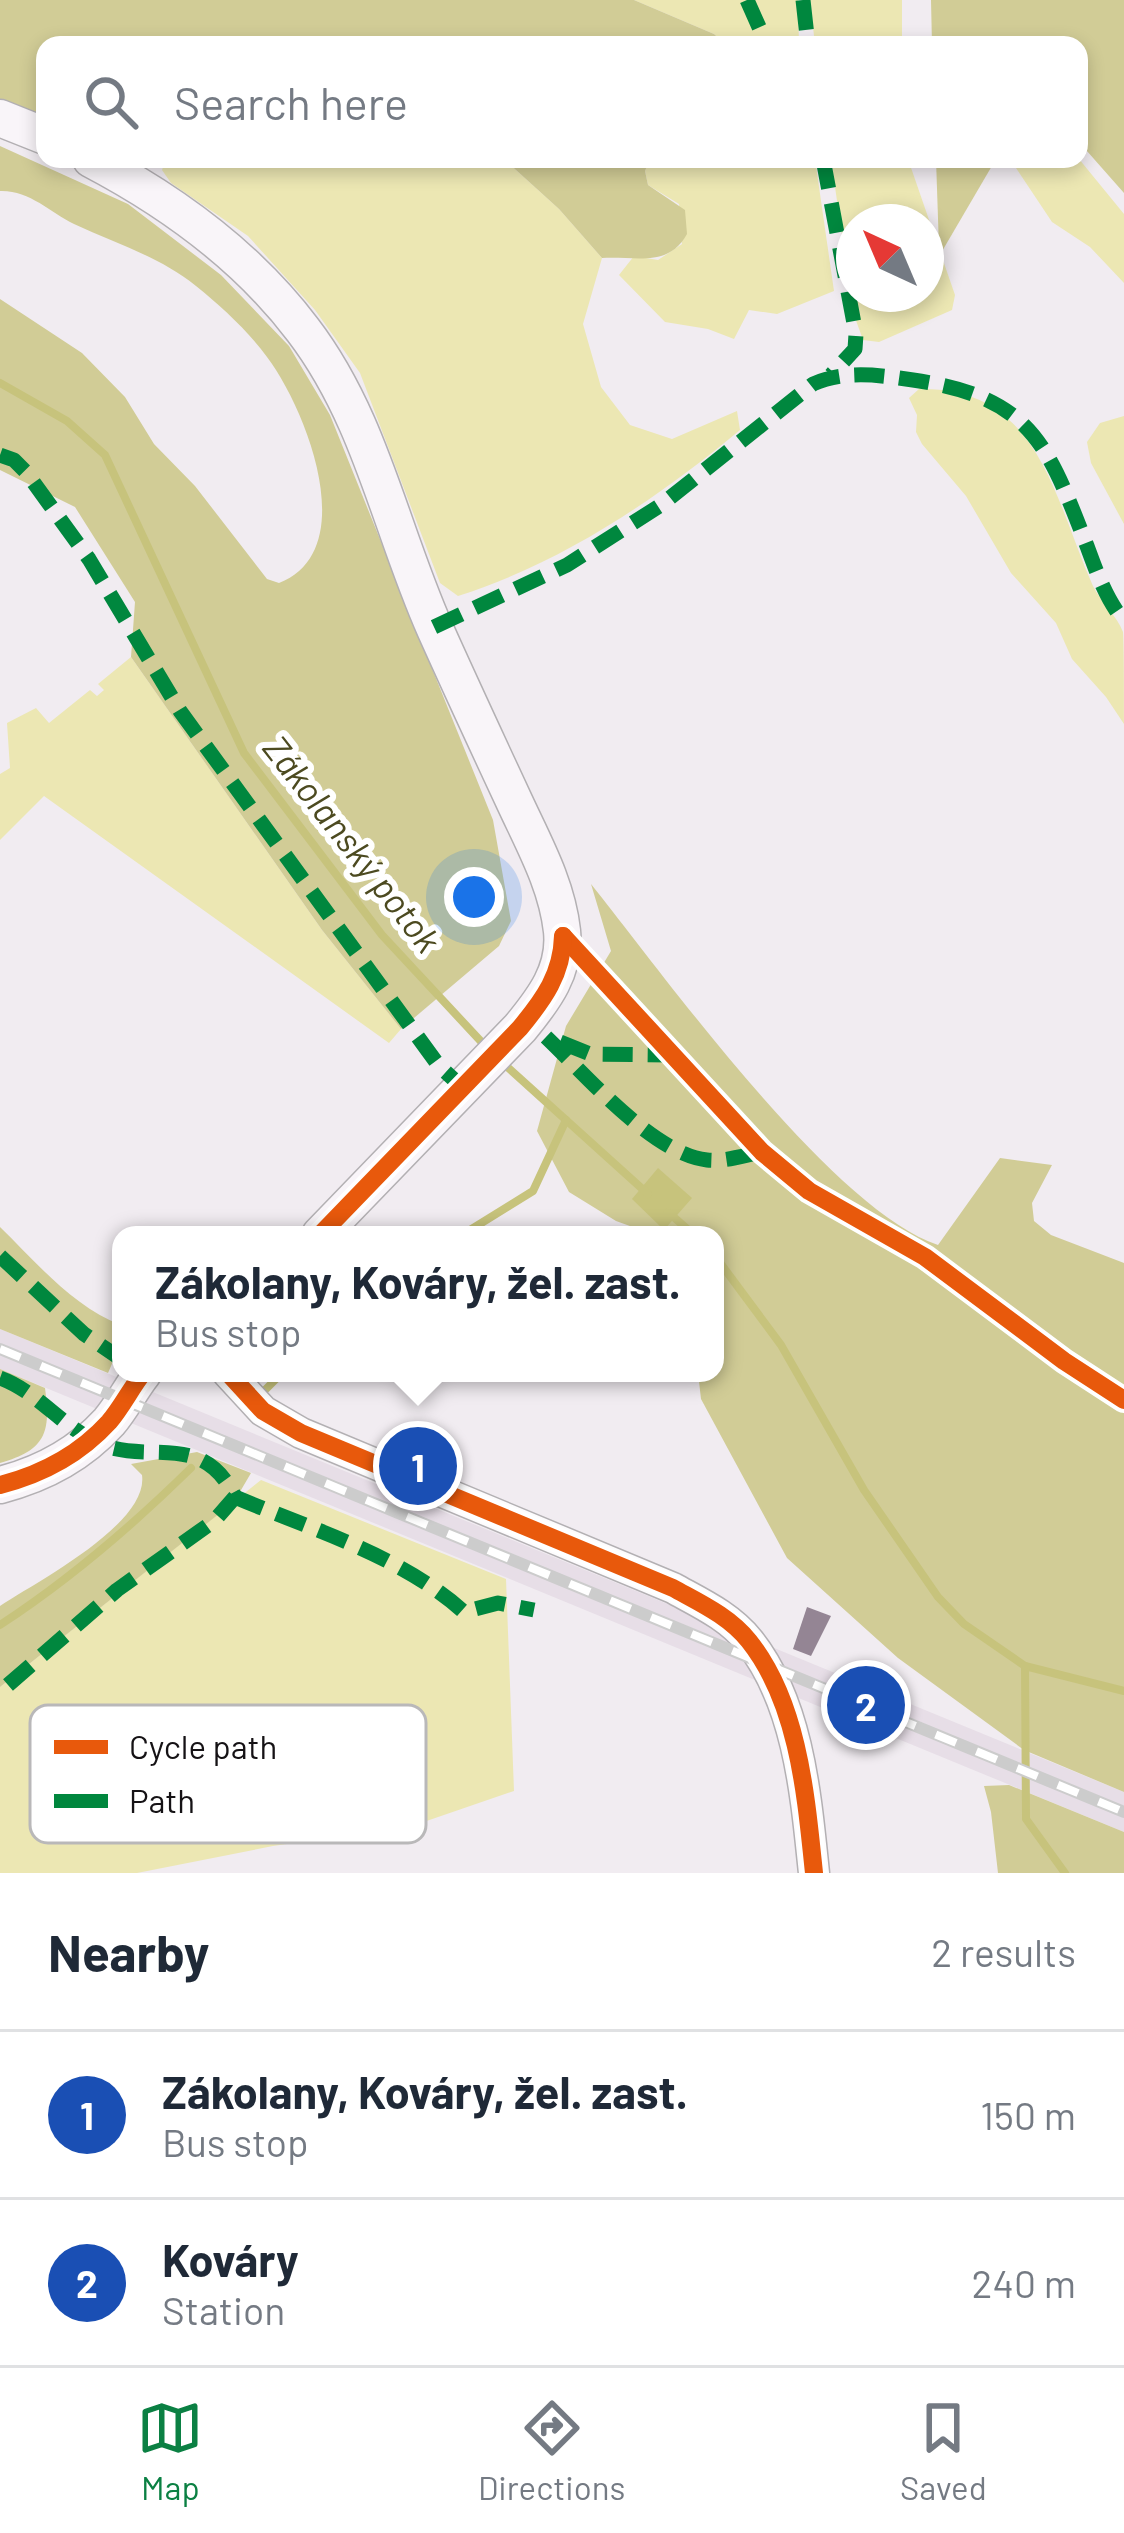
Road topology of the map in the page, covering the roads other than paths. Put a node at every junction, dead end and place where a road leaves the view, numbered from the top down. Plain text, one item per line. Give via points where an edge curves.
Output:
1 (0, 118) edge
2 (36, 132) edge
3 (106, 168) edge
4 (329, 1226) edge
5 (136, 1382) edge
6 (236, 1382) edge
7 (0, 1485) edge
8 (814, 1873) edge

1 - 2 main road
3 - 4 main road via 230,251 300,325 346,396 434,628 557,898 562,960 545,996
5 - 7 main road via 70,1458
6 - 8 street via 262,1411 301,1433 724,1616 749,1641 780,1699 808,1811

